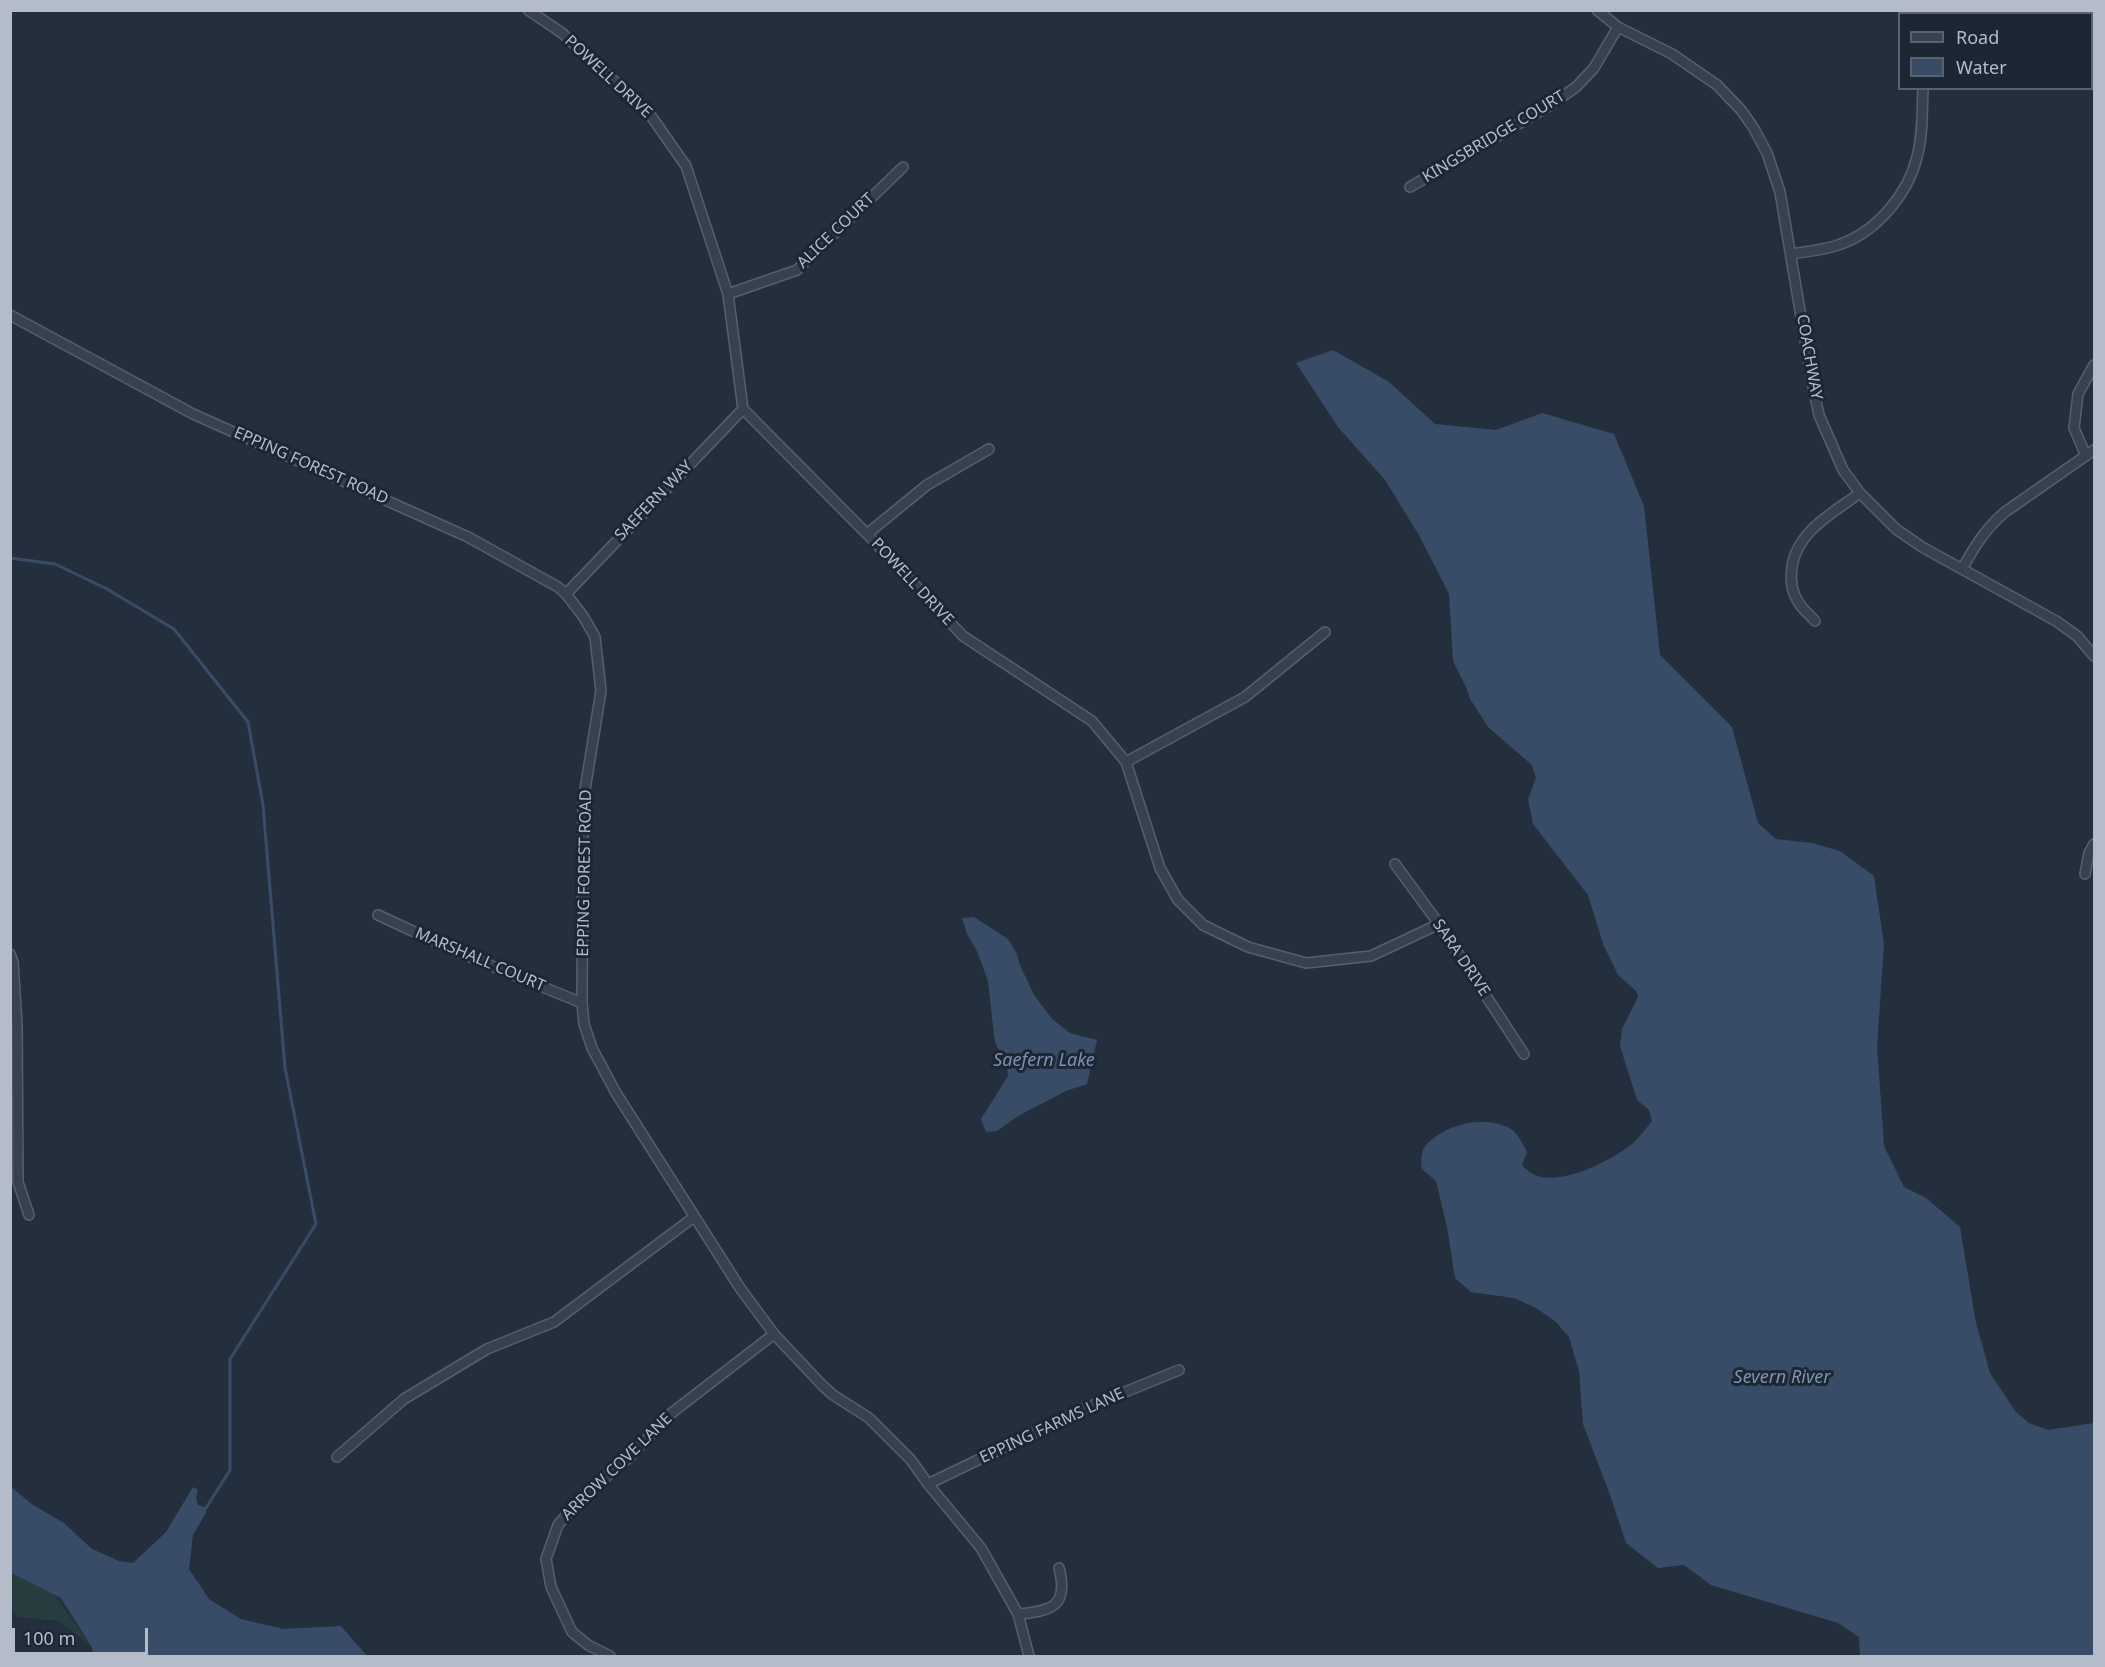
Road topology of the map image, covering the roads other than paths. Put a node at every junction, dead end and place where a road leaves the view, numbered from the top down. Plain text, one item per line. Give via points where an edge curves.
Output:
1 (528, 10) edge
2 (1597, 10) edge
3 (1618, 27) junction
4 (1923, 90) edge
5 (903, 167) dead end
6 (1410, 187) dead end
7 (1792, 254) junction
8 (728, 294) junction
9 (10, 315) edge
10 (2094, 365) edge
11 (743, 409) junction
12 (989, 449) dead end
13 (2090, 453) edge
14 (1860, 493) junction
15 (867, 534) junction
16 (1962, 568) junction
17 (566, 594) junction
18 (1815, 621) dead end
19 (1325, 632) dead end
20 (2094, 656) edge
21 (1125, 762) junction
22 (2094, 844) edge
23 (1395, 864) dead end
24 (2085, 874) dead end
25 (378, 915) dead end
26 (1440, 924) junction
27 (10, 954) edge
28 (582, 1003) junction
29 (1524, 1054) dead end
30 (29, 1215) dead end
31 (694, 1217) junction
32 (774, 1334) junction
33 (1179, 1370) dead end
34 (338, 1457) dead end
35 (928, 1484) junction
36 (1059, 1568) dead end
37 (1017, 1614) junction
38 (610, 1656) edge
39 (1029, 1656) edge

1 - 8 street, POWELL DRIVE via 561,33 650,113 686,166
2 - 3 street, COACHWAY
3 - 6 street, KINGSBRIDGE COURT via 1594,68 1576,87
3 - 7 street, COACHWAY via 1672,54 1717,85 1741,110 1767,153 1780,192
4 - 7 street via 1917,157 1898,198 1878,221 1842,244
5 - 8 street, ALICE COURT via 797,270
7 - 14 street, COACHWAY via 1819,415 1843,470
8 - 11 street, POWELL DRIVE
9 - 17 street, EPPING FOREST ROAD via 193,414 468,537
10 - 13 street via 2078,394 2074,428
11 - 15 street, POWELL DRIVE
11 - 17 street, SAEFERN WAY
12 - 15 street via 927,485
13 - 16 street via 1993,522
14 - 16 street, COACHWAY via 1896,529
14 - 18 street via 1811,529 1796,551 1791,577 1793,591
15 - 21 street, POWELL DRIVE via 963,636 1092,722
16 - 20 street, COACHWAY via 2056,621 2077,636
17 - 28 street, EPPING FOREST ROAD via 595,637 601,692 583,802
19 - 21 street via 1245,698
21 - 26 street, POWELL DRIVE via 1160,868 1178,900 1203,925 1248,947 1306,963 1371,956
22 - 24 street
23 - 26 street, SARA DRIVE
25 - 28 street, MARSHALL COURT via 460,954
26 - 29 street, SARA DRIVE
27 - 30 street via 16,1016 18,1182
28 - 31 street, EPPING FOREST ROAD via 592,1048
31 - 32 street, EPPING FOREST ROAD
31 - 34 street via 554,1322 487,1349 404,1400
32 - 35 street, EPPING FOREST ROAD via 833,1395 869,1418 911,1460
32 - 38 street, ARROW COVE LANE via 669,1415 558,1525 546,1559 551,1587 572,1632
33 - 35 street, EPPING FARMS LANE via 1086,1408
35 - 37 street, EPPING FOREST ROAD via 981,1548
36 - 37 street via 1064,1585 1058,1602 1045,1611
37 - 39 street, EPPING FOREST ROAD

